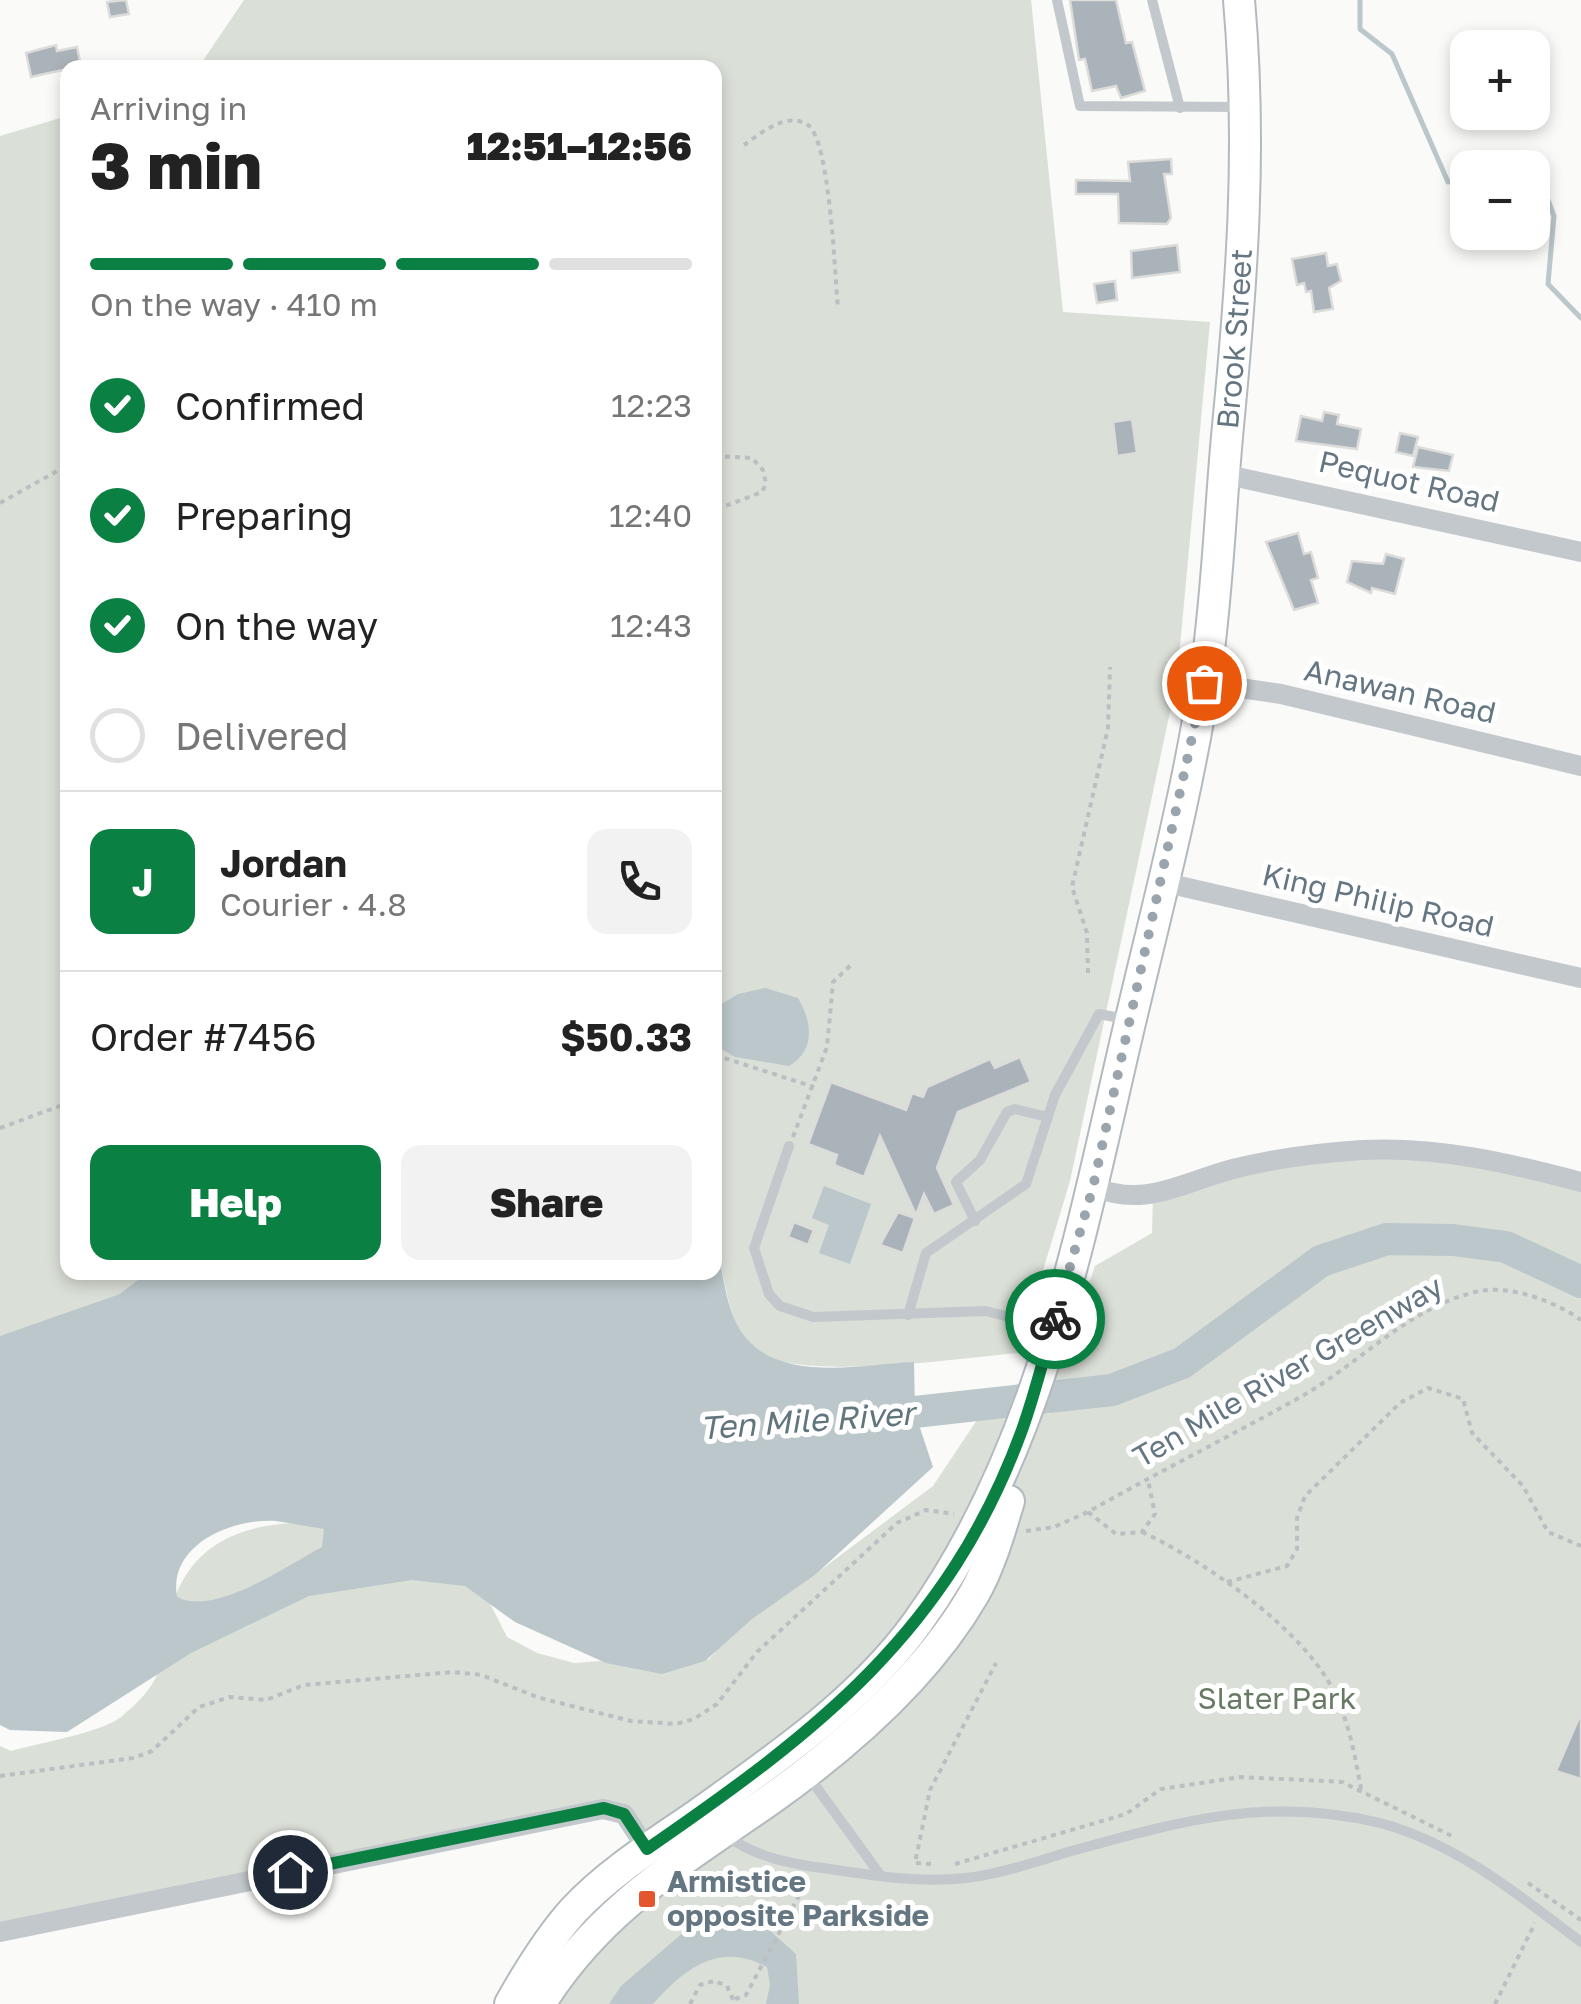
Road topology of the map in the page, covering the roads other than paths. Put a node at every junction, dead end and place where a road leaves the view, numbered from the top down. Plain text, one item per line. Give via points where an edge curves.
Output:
1 (1057, 0) edge
2 (1152, 0) edge
3 (1239, 0) edge
4 (1248, 107) junction
5 (1180, 108) junction
6 (1223, 474) junction
7 (1581, 552) edge
8 (1205, 680) junction
9 (1581, 766) edge
10 (1162, 882) junction
11 (1581, 978) edge
12 (1130, 1020) junction
13 (1048, 1116) junction
14 (789, 1146) road end
15 (1581, 1182) edge
16 (1093, 1187) junction
17 (976, 1222) junction
18 (908, 1315) junction
19 (1056, 1316) junction
20 (991, 1525) junction
21 (784, 1751) junction
22 (806, 1774) junction
23 (711, 1823) junction
24 (647, 1849) junction
25 (882, 1876) junction
26 (0, 1932) edge
27 (1581, 1942) edge
28 (510, 2004) edge
29 (540, 2004) edge

1 - 5 lane via 1080,106
2 - 5 lane
3 - 4 main road, Brook Street
4 - 5 lane
4 - 6 main road, Brook Street
6 - 7 street, Pequot Road
6 - 8 main road, Brook Street via 1220,574
8 - 9 street, Anawan Road
8 - 10 main road, Brook Street
10 - 11 street, King Philip Road
10 - 12 main road, Brook Street
12 - 13 lane via 1099,1014
12 - 16 main road, Brook Street
13 - 17 lane via 1026,1184
13 - 17 lane via 1007,1112 980,1160 956,1182
14 - 18 lane via 755,1238 769,1294 793,1314 812,1317
15 - 16 street via 1453,1153 1364,1150 1278,1158 1147,1197
16 - 19 main road, Brook Street
17 - 18 lane via 926,1253
18 - 19 lane
19 - 20 main road, Brook Street
20 - 21 main road via 884,1662
20 - 22 main road via 974,1594 951,1626 876,1712
21 - 22 lane
21 - 23 main road
22 - 23 main road
22 - 25 lane
23 - 24 main road
23 - 25 lane via 776,1861
23 - 29 main road via 578,1949
24 - 26 street via 624,1814 604,1808
24 - 28 main road via 572,1912
25 - 27 lane via 965,1878 1159,1826 1243,1810 1286,1810 1406,1831 1487,1874

